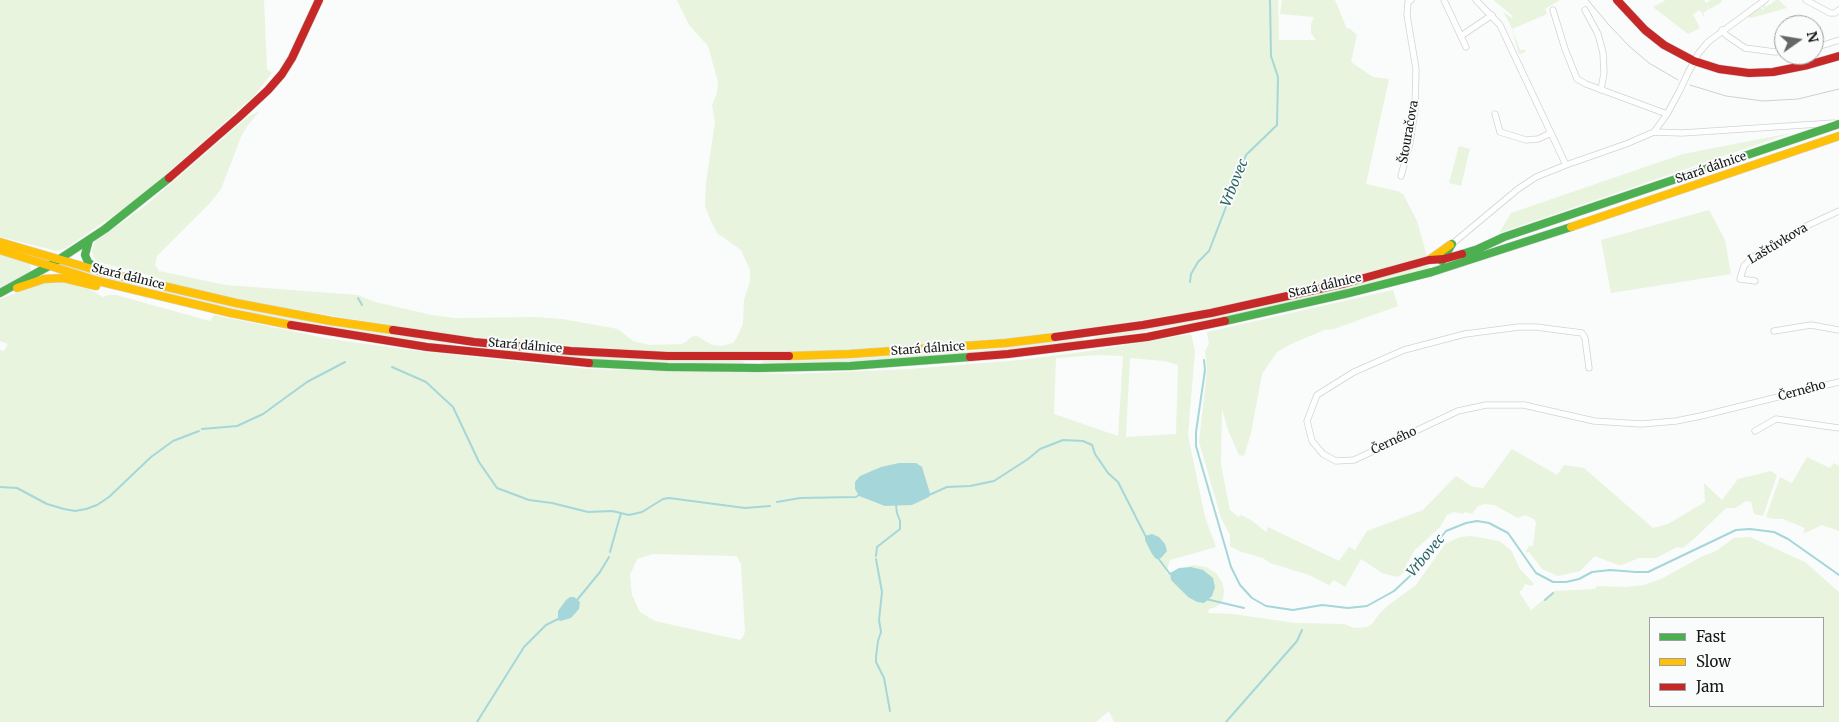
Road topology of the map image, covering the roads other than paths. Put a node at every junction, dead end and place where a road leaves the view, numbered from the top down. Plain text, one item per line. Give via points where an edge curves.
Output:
1 (319, 0) edge
2 (1411, 0) edge
3 (1444, 0) edge
4 (1476, 0) edge
5 (1617, 0) edge
6 (1765, 0) edge
7 (1806, 0) edge
8 (1552, 10) dead end
9 (1585, 10) dead end
10 (1839, 10) edge
11 (1492, 15) junction
12 (1722, 30) junction
13 (1461, 36) junction
14 (1839, 40) edge
15 (1824, 45) edge
16 (1466, 47) dead end
17 (1774, 52) edge
18 (1839, 56) edge
19 (1694, 61) junction
20 (1601, 90) junction
21 (1495, 114) dead end
22 (1667, 114) junction
23 (1839, 123) edge
24 (1654, 132) junction
25 (1551, 133) junction
26 (1807, 135) junction
27 (1839, 136) edge
28 (1811, 146) junction
29 (1566, 165) junction
30 (1400, 176) dead end
31 (1839, 210) edge
32 (90, 239) junction
33 (0, 242) edge
34 (1452, 244) junction
35 (0, 250) edge
36 (1444, 259) junction
37 (58, 260) junction
38 (1429, 260) junction
39 (49, 266) junction
40 (100, 271) junction
41 (1432, 272) junction
42 (1755, 281) dead end
43 (0, 293) edge
44 (147, 294) junction
45 (1839, 330) edge
46 (1774, 331) dead end
47 (474, 342) junction
48 (474, 353) junction
49 (1589, 368) dead end
50 (1839, 382) edge
51 (1839, 428) edge
52 (1755, 431) dead end

1 - 32 main road via 289,62 268,90 143,200
2 - 30 street, Štouračova via 1407,15 1416,70 1415,109 1410,143
3 - 13 street
4 - 11 street
5 - 19 main road via 1654,37
6 - 12 street
7 - 10 street via 1830,13
8 - 20 street via 1577,79
9 - 20 street via 1598,34 1603,53
11 - 13 street
11 - 25 street via 1500,25
12 - 17 street via 1745,48
12 - 19 street via 1705,45
13 - 16 street
14 - 15 street
18 - 19 main road via 1794,69 1758,73 1726,71
19 - 22 street, bridge
20 - 22 street
21 - 25 street via 1500,132 1526,140
22 - 24 street
23 - 24 street
23 - 26 main road, Stará dálnice
24 - 29 street
25 - 29 street
26 - 28 main road
26 - 36 main road, Stará dálnice
27 - 28 main road, Stará dálnice
28 - 41 main road, Stará dálnice
29 - 34 street via 1536,177 1518,189
31 - 42 street, Laštůvkova via 1753,257 1744,266 1740,279
32 - 37 main road
32 - 40 main road via 85,255
33 - 37 main road, Stará dálnice
34 - 36 main road
34 - 38 main road
35 - 39 main road, Stará dálnice
36 - 38 main road, Stará dálnice
36 - 41 main road
37 - 39 main road
37 - 40 main road, Stará dálnice
38 - 47 main road, Stará dálnice via 1346,283 1211,313 1006,343 750,357 571,351
39 - 43 main road
39 - 44 main road, Stará dálnice
40 - 47 main road, Stará dálnice via 236,303
41 - 48 main road, Stará dálnice via 1183,330 1008,354 850,366 758,368 639,366
43 - 44 main road via 44,279 63,278
44 - 48 main road, Stará dálnice via 327,332
45 - 46 street via 1810,325
47 - 48 main road
49 - 50 street, Černého via 1582,334 1520,327 1465,334 1404,350 1354,372 1317,395 1307,421 1312,441 1323,454 1336,461 1354,460 1458,411 1486,405 1524,405 1594,421 1641,424 1701,416
51 - 52 street via 1776,419

